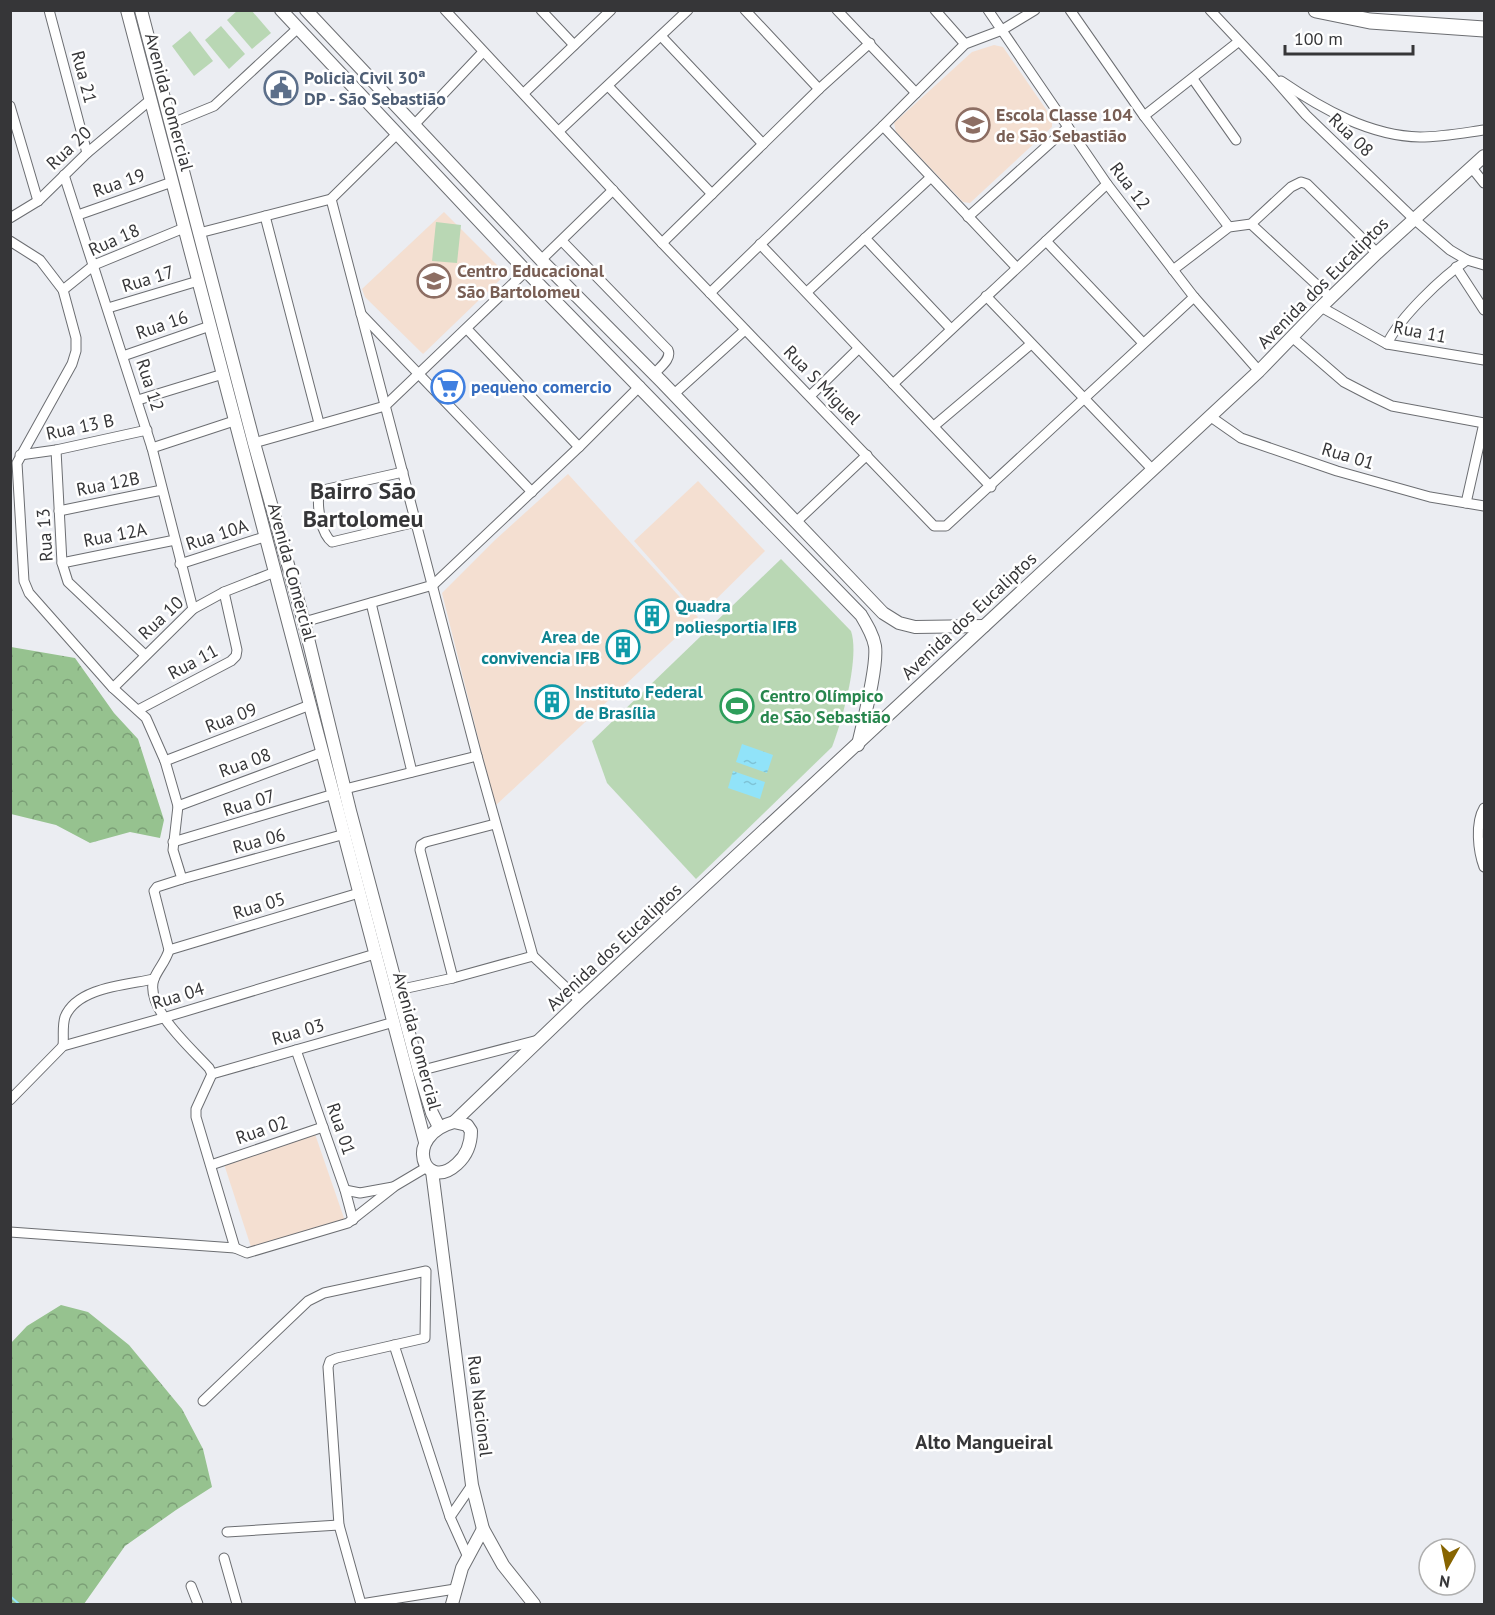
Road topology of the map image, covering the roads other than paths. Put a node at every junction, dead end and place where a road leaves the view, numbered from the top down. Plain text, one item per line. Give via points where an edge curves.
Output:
1 (49, 10) edge
2 (127, 10) edge
3 (141, 10) edge
4 (281, 10) edge
5 (306, 10) edge
6 (446, 10) edge
7 (541, 10) edge
8 (611, 10) edge
9 (688, 10) edge
10 (745, 10) edge
11 (837, 10) edge
12 (935, 10) edge
13 (988, 10) edge
14 (1035, 10) edge
15 (1070, 10) edge
16 (1210, 10) edge
17 (1316, 10) edge
18 (297, 29) junction
19 (1485, 29) edge
20 (1002, 30) junction
21 (661, 36) junction
22 (1238, 42) junction
23 (337, 43) junction
24 (870, 43) junction
25 (965, 44) junction
26 (574, 45) junction
27 (483, 52) junction
28 (323, 57) junction
29 (1270, 74) junction
30 (1194, 79) junction
31 (608, 86) junction
32 (819, 89) junction
33 (524, 93) junction
34 (916, 93) junction
35 (149, 101) junction
36 (1314, 104) junction
37 (10, 106) edge
38 (1306, 115) junction
39 (1144, 116) junction
40 (170, 124) junction
41 (414, 125) junction
42 (883, 126) junction
43 (1068, 127) junction
44 (1485, 130) edge
45 (559, 131) junction
46 (398, 133) junction
47 (1236, 140) dead end
48 (763, 144) junction
49 (87, 153) junction
50 (178, 155) junction
51 (1485, 156) edge
52 (165, 158) junction
53 (1472, 168) junction
54 (64, 175) junction
55 (930, 177) junction
56 (171, 182) junction
57 (1485, 183) edge
58 (1107, 184) junction
59 (613, 190) junction
60 (712, 194) junction
61 (182, 196) junction
62 (331, 199) junction
63 (38, 201) junction
64 (78, 215) junction
65 (265, 216) junction
66 (968, 217) junction
67 (10, 218) edge
68 (1414, 219) junction
69 (1251, 224) junction
70 (1228, 227) junction
71 (184, 228) junction
72 (199, 233) junction
73 (865, 238) junction
74 (10, 241) edge
75 (562, 241) junction
76 (1046, 241) junction
77 (662, 243) junction
78 (760, 244) junction
79 (1377, 253) junction
80 (541, 260) junction
81 (1467, 260) junction
82 (94, 265) junction
83 (1485, 265) edge
84 (1016, 267) junction
85 (1455, 267) junction
86 (1173, 270) junction
87 (526, 271) junction
88 (198, 280) junction
89 (63, 290) junction
90 (807, 292) junction
91 (710, 293) junction
92 (986, 296) junction
93 (1194, 297) junction
94 (1331, 298) junction
95 (1321, 307) junction
96 (108, 308) junction
97 (1485, 310) edge
98 (361, 313) junction
99 (210, 326) junction
100 (467, 329) junction
101 (951, 329) junction
102 (745, 330) junction
103 (1292, 337) junction
104 (1031, 344) junction
105 (1143, 344) junction
106 (1387, 344) junction
107 (858, 349) junction
108 (123, 356) junction
109 (1485, 360) edge
110 (1259, 371) junction
111 (223, 374) junction
112 (418, 374) junction
113 (658, 378) junction
114 (893, 384) junction
115 (640, 386) junction
116 (674, 394) junction
117 (235, 396) junction
118 (649, 396) junction
119 (810, 396) junction
120 (1085, 399) junction
121 (138, 400) junction
122 (385, 405) junction
123 (1210, 417) junction
124 (234, 421) junction
125 (319, 423) junction
126 (1484, 423) edge
127 (934, 426) junction
128 (147, 430) junction
129 (254, 443) junction
130 (579, 447) junction
131 (152, 448) junction
132 (56, 450) junction
133 (20, 455) junction
134 (867, 455) junction
135 (259, 463) junction
136 (246, 466) junction
137 (1152, 469) junction
138 (402, 472) junction
139 (991, 487) junction
140 (162, 490) junction
141 (532, 492) junction
142 (1466, 503) junction
143 (1485, 506) edge
144 (59, 511) junction
145 (416, 522) junction
146 (796, 522) junction
147 (264, 537) junction
148 (175, 540) junction
149 (62, 562) junction
150 (180, 564) junction
151 (275, 572) junction
152 (850, 579) junction
153 (433, 585) junction
154 (839, 590) junction
155 (224, 592) junction
156 (371, 603) junction
157 (193, 609) junction
158 (304, 622) junction
159 (984, 626) junction
160 (145, 655) junction
161 (113, 688) junction
162 (310, 705) junction
163 (138, 710) junction
164 (858, 745) junction
165 (323, 752) junction
166 (477, 756) junction
167 (165, 761) junction
168 (333, 767) junction
169 (412, 772) junction
170 (339, 792) junction
171 (178, 806) junction
172 (1485, 808) edge
173 (345, 812) junction
174 (495, 824) junction
175 (345, 834) junction
176 (173, 843) junction
177 (1485, 867) edge
178 (182, 879) junction
179 (359, 893) junction
180 (169, 950) junction
181 (375, 954) junction
182 (533, 956) junction
183 (453, 978) junction
184 (154, 979) junction
185 (398, 990) junction
186 (580, 1001) junction
187 (163, 1018) junction
188 (394, 1022) junction
189 (543, 1038) junction
190 (63, 1046) junction
191 (296, 1050) junction
192 (419, 1071) junction
193 (212, 1074) junction
194 (10, 1100) edge
195 (478, 1101) junction
196 (454, 1122) junction
197 (323, 1127) junction
198 (439, 1127) junction
199 (471, 1131) junction
200 (425, 1142) junction
201 (211, 1165) junction
202 (430, 1169) junction
203 (446, 1173) junction
204 (395, 1186) junction
205 (345, 1190) junction
206 (435, 1196) junction
207 (353, 1221) junction
208 (10, 1232) edge
209 (235, 1248) junction
210 (394, 1345) junction
211 (203, 1401) dead end
212 (472, 1485) junction
213 (450, 1517) junction
214 (339, 1525) junction
215 (483, 1529) junction
216 (227, 1532) dead end
217 (467, 1555) junction
218 (224, 1558) dead end
219 (191, 1586) dead end
220 (456, 1589) junction
221 (360, 1604) edge
222 (198, 1605) edge
223 (237, 1605) edge
224 (452, 1605) edge
225 (534, 1605) edge

1 - 49 street, Rua 21
2 - 35 street, Avenida Comercial
3 - 40 street, Avenida Comercial
4 - 18 street
5 - 23 street
6 - 27 street, Rua S Miguel
7 - 26 street
8 - 26 street
9 - 21 street
10 - 32 street
11 - 24 street
12 - 25 street
13 - 20 street, Rua 12
14 - 20 street
15 - 39 street
16 - 22 street, Rua 08
17 - 19 main road via 1370,21
18 - 28 street
18 - 40 street via 214,106
20 - 25 street
20 - 43 street, Rua 12
21 - 31 street
21 - 48 street
22 - 29 street, Rua 08
22 - 30 street
23 - 28 street
23 - 41 street
24 - 32 street
24 - 34 street
25 - 34 street
26 - 33 street
27 - 33 street, Rua S Miguel
27 - 41 street
28 - 46 street
29 - 36 street
29 - 38 street, Rua 08
30 - 39 street
30 - 47 street
31 - 45 street
31 - 60 street
32 - 48 street
33 - 45 street, Rua S Miguel
34 - 42 street
35 - 49 street, Rua 20
35 - 52 street, Avenida Comercial
36 - 38 street
36 - 44 street via 1361,125 1418,137
37 - 63 street
38 - 68 street, Rua 08
39 - 70 street
40 - 50 street, Avenida Comercial
41 - 80 street
42 - 55 street
42 - 78 street
43 - 58 street, Rua 12
43 - 66 street
45 - 59 street, Rua S Miguel
46 - 62 street
46 - 87 street
48 - 60 street
49 - 54 street, Rua 20
50 - 52 street
50 - 61 street, Avenida Comercial
51 - 53 street, Avenida dos Eucaliptos
52 - 56 street, Avenida Comercial
53 - 57 street
53 - 68 street, Avenida dos Eucaliptos
54 - 63 street, Rua 20
54 - 64 street, Rua 12
55 - 66 street
55 - 73 street
56 - 61 street, Avenida Comercial
56 - 64 street, Rua 19
58 - 76 street
58 - 86 street, Rua 12
59 - 75 street
59 - 77 street, Rua S Miguel
60 - 77 street
61 - 71 street, Avenida Comercial
61 - 72 street, Avenida Comercial
62 - 65 street
62 - 98 street
63 - 67 street, Rua 20
64 - 82 street, Rua 12
65 - 72 street
65 - 125 street
66 - 84 street
68 - 79 street, Avenida dos Eucaliptos
68 - 81 street, Rua 08
69 - 70 street
69 - 79 street via 1301,182
69 - 94 street
70 - 86 street
71 - 82 street, Rua 18
71 - 88 street, Avenida Comercial
72 - 117 street, Avenida Comercial
73 - 90 street
73 - 101 street
74 - 89 street via 39,260
75 - 80 street
75 - 113 street via 668,350
76 - 84 street
76 - 105 street
77 - 91 street, Rua S Miguel
78 - 90 street
78 - 91 street
79 - 94 street, Avenida dos Eucaliptos
80 - 113 street
81 - 83 street, Rua 08
81 - 85 street
82 - 89 street, Rua 18
82 - 96 street, Rua 12
84 - 92 street
85 - 97 street
85 - 106 street via 1434,286
86 - 93 street, Rua 12
87 - 100 street
87 - 115 street
88 - 96 street, Rua 17
88 - 99 street, Avenida Comercial
89 - 133 street via 76,351
90 - 107 street
91 - 102 street, Rua S Miguel
92 - 101 street
92 - 104 street
93 - 105 street, Rua S Miguel
93 - 110 street, Rua 12
94 - 95 street, Avenida dos Eucaliptos
95 - 103 street, Avenida dos Eucaliptos
95 - 106 street, Rua 11
96 - 108 street, Rua 12
98 - 112 street
98 - 122 street
99 - 108 street, Rua 16
99 - 111 street, Avenida Comercial
100 - 112 street
100 - 130 street
101 - 114 street
102 - 116 street
102 - 119 street, Rua S Miguel
103 - 110 street, Avenida dos Eucaliptos
103 - 126 street via 1344,381 1392,406
104 - 120 street
104 - 127 street
105 - 120 street, Rua S Miguel
106 - 109 street, Rua 11
107 - 114 street
107 - 119 street
108 - 121 street, Rua 12
110 - 123 street, Avenida dos Eucaliptos
111 - 117 street, Avenida Comercial
111 - 121 street
112 - 122 street
112 - 141 street
113 - 116 street
113 - 118 street
114 - 127 street
115 - 118 street
115 - 130 street
116 - 146 street
117 - 124 street, Avenida Comercial
117 - 129 street, Avenida Comercial
118 - 154 street
119 - 134 street, Rua S Miguel
120 - 137 street
120 - 139 street, Rua S Miguel
121 - 128 street, Rua 12
122 - 125 street
122 - 138 street
123 - 137 street, Avenida dos Eucaliptos
123 - 142 street, Rua 01 via 1241,438 1327,467 1430,497
124 - 131 street
124 - 136 street, Avenida Comercial
125 - 129 street
126 - 142 street
127 - 139 street
128 - 131 street, Rua 12
128 - 132 street, Rua 13 B
129 - 135 street, Avenida Comercial
130 - 141 street
131 - 140 street, Rua 12
132 - 133 street, Rua 13 B
132 - 144 street, Rua 13
133 - 161 street via 17,474 24,581 29,593
134 - 139 street, Rua S Miguel via 934,526 946,526
134 - 146 street
135 - 136 street
135 - 158 street, Avenida Comercial
136 - 147 street, Avenida Comercial
137 - 159 street, Avenida dos Eucaliptos
138 - 145 street
138 - 145 street via 319,494 327,538 332,542
140 - 144 street, Rua 12B
140 - 148 street, Rua 12
141 - 153 street
142 - 143 street, Rua 01
144 - 149 street, Rua 13
145 - 153 street
146 - 152 street
147 - 150 street, Rua 10A
147 - 151 street, Avenida Comercial
148 - 149 street, Rua 12A
148 - 150 street, Rua 12
149 - 160 street, Rua 13 via 68,582 76,591
150 - 157 street, Rua 12
151 - 155 street, Rua 10
151 - 162 street, Avenida Comercial
152 - 154 street
152 - 159 street via 883,613 899,623 915,627
153 - 156 street
153 - 166 street
154 - 164 street via 861,615 875,647
155 - 157 street, Rua 10
155 - 163 street, Rua 11 via 236,656
156 - 158 street
156 - 169 street
157 - 160 street, Rua 10
158 - 168 street, Avenida Comercial
159 - 164 street, Avenida dos Eucaliptos
160 - 161 street, Rua 10
161 - 163 street
162 - 165 street, Avenida Comercial
162 - 167 street, Rua 09
163 - 167 street via 146,718
164 - 186 street, Avenida dos Eucaliptos
165 - 168 street, Avenida Comercial
165 - 171 street, Rua 08
166 - 169 street, Rua 07
166 - 174 street
167 - 171 street
168 - 170 street, Avenida Comercial
169 - 170 street, Rua 07
170 - 173 street, Avenida Comercial
170 - 176 street, Rua 07
171 - 176 street
172 - 177 street via 1480,816 1480,854
173 - 175 street, Avenida Comercial
173 - 185 street, Avenida Comercial
174 - 182 street
174 - 183 street via 421,845
175 - 178 street, Rua 06
175 - 179 street, Avenida Comercial
176 - 178 street
178 - 180 street, Rua 06 via 154,891
179 - 180 street, Rua 05
179 - 181 street, Avenida Comercial
180 - 184 street
181 - 187 street, Rua 04
181 - 188 street, Avenida Comercial
182 - 183 street
182 - 186 street
183 - 185 street
184 - 187 street via 153,991
184 - 190 street via 81,998 64,1020
185 - 192 street, Avenida Comercial
186 - 189 street, Avenida dos Eucaliptos
187 - 190 street, Rua 04
187 - 193 street
188 - 191 street, Rua 03
188 - 200 street, Avenida Comercial
189 - 192 street
189 - 195 street, Avenida dos Eucaliptos
190 - 194 street, Rua 04
191 - 193 street, Rua 03
191 - 197 street, Rua 01
192 - 198 street, Avenida Comercial
193 - 201 street via 196,1109
195 - 196 street, Avenida dos Eucaliptos
195 - 199 street
196 - 198 street
196 - 199 street
197 - 201 street, Rua 02
197 - 205 street, Rua 01
198 - 200 street
199 - 203 street via 470,1147
200 - 202 street via 423,1158
201 - 209 street
202 - 203 street
202 - 204 street
202 - 206 street, Rua Nacional
203 - 206 street
204 - 205 street via 360,1192
204 - 207 street
205 - 207 street, Rua 01
206 - 212 street, Rua Nacional
207 - 209 street via 247,1253
208 - 209 street
210 - 211 street via 425,1338 426,1271 324,1293 308,1301
210 - 213 street
210 - 214 street via 337,1358 328,1367
212 - 213 street
212 - 215 street, Rua Nacional
213 - 217 street
214 - 216 street
214 - 221 street
215 - 217 street
215 - 225 street, Rua Nacional via 503,1565
217 - 220 street
218 - 223 street
219 - 222 street
220 - 221 street
220 - 224 street

